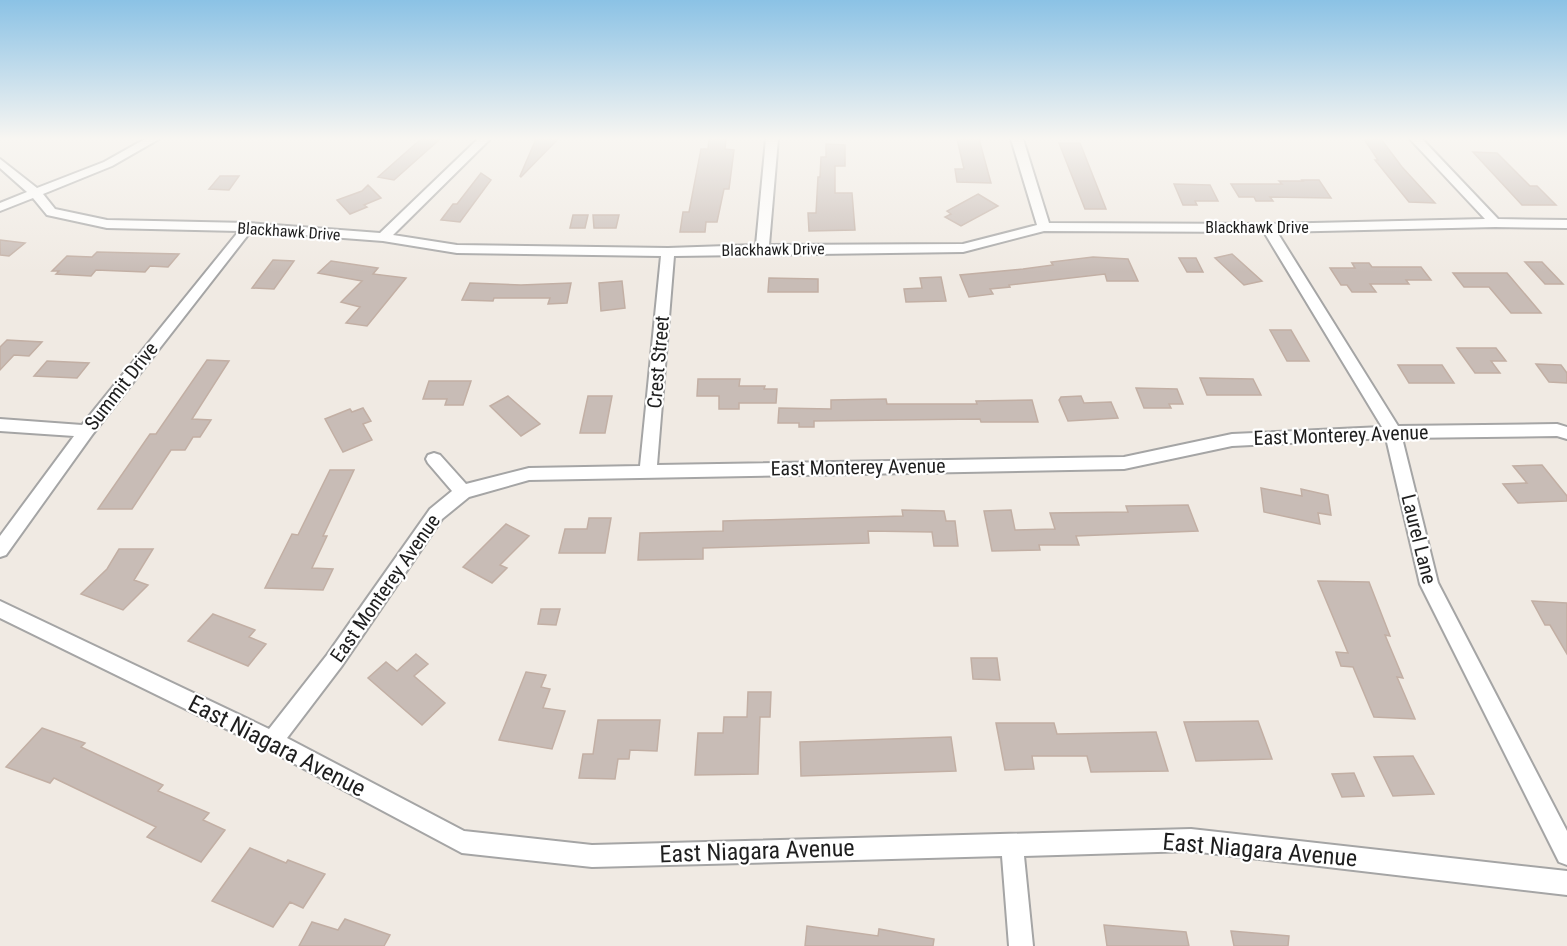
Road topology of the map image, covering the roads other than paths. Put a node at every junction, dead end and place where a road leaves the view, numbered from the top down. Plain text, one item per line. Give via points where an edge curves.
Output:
1 (24, 183) edge
2 (62, 183) edge
3 (438, 183) edge
4 (768, 183) edge
5 (1031, 183) edge
6 (1458, 183) edge
7 (36, 194) junction
8 (0, 207) edge
9 (1495, 223) junction
10 (1567, 224) edge
11 (248, 227) junction
12 (1044, 227) junction
13 (1268, 228) junction
14 (382, 237) junction
15 (762, 249) junction
16 (668, 252) junction
17 (0, 425) edge
18 (86, 431) junction
19 (1393, 432) junction
20 (1567, 433) edge
21 (434, 459) dead end
22 (648, 471) junction
23 (463, 492) junction
24 (0, 550) edge
25 (0, 609) edge
26 (272, 741) junction
27 (1012, 843) junction
28 (1567, 854) edge
29 (1567, 883) edge
30 (1021, 946) edge

1 - 7 street, Blackhawk Drive
2 - 7 street
3 - 14 street
4 - 15 street
5 - 12 street
6 - 9 street
7 - 8 street
7 - 11 street, Blackhawk Drive via 51,212 107,224
9 - 10 street, Blackhawk Drive
9 - 13 street, Blackhawk Drive
11 - 14 street, Blackhawk Drive
11 - 18 street, Summit Drive
12 - 13 street, Blackhawk Drive
12 - 15 street, Blackhawk Drive via 963,248
13 - 19 street, Laurel Lane
14 - 16 street, Blackhawk Drive via 457,249
15 - 16 street, Blackhawk Drive
16 - 22 street, Crest Street
17 - 18 street
18 - 24 street, Summit Drive
19 - 20 street, East Monterey Avenue
19 - 22 street, East Monterey Avenue via 1232,440 1124,463
19 - 28 street, Laurel Lane via 1429,584
21 - 23 street
22 - 23 street, East Monterey Avenue via 529,474
23 - 26 street, East Monterey Avenue via 436,514 334,661
25 - 26 street, East Niagara Avenue
26 - 27 street, East Niagara Avenue via 462,842 592,856
27 - 29 street, East Niagara Avenue via 1191,840
27 - 30 street

